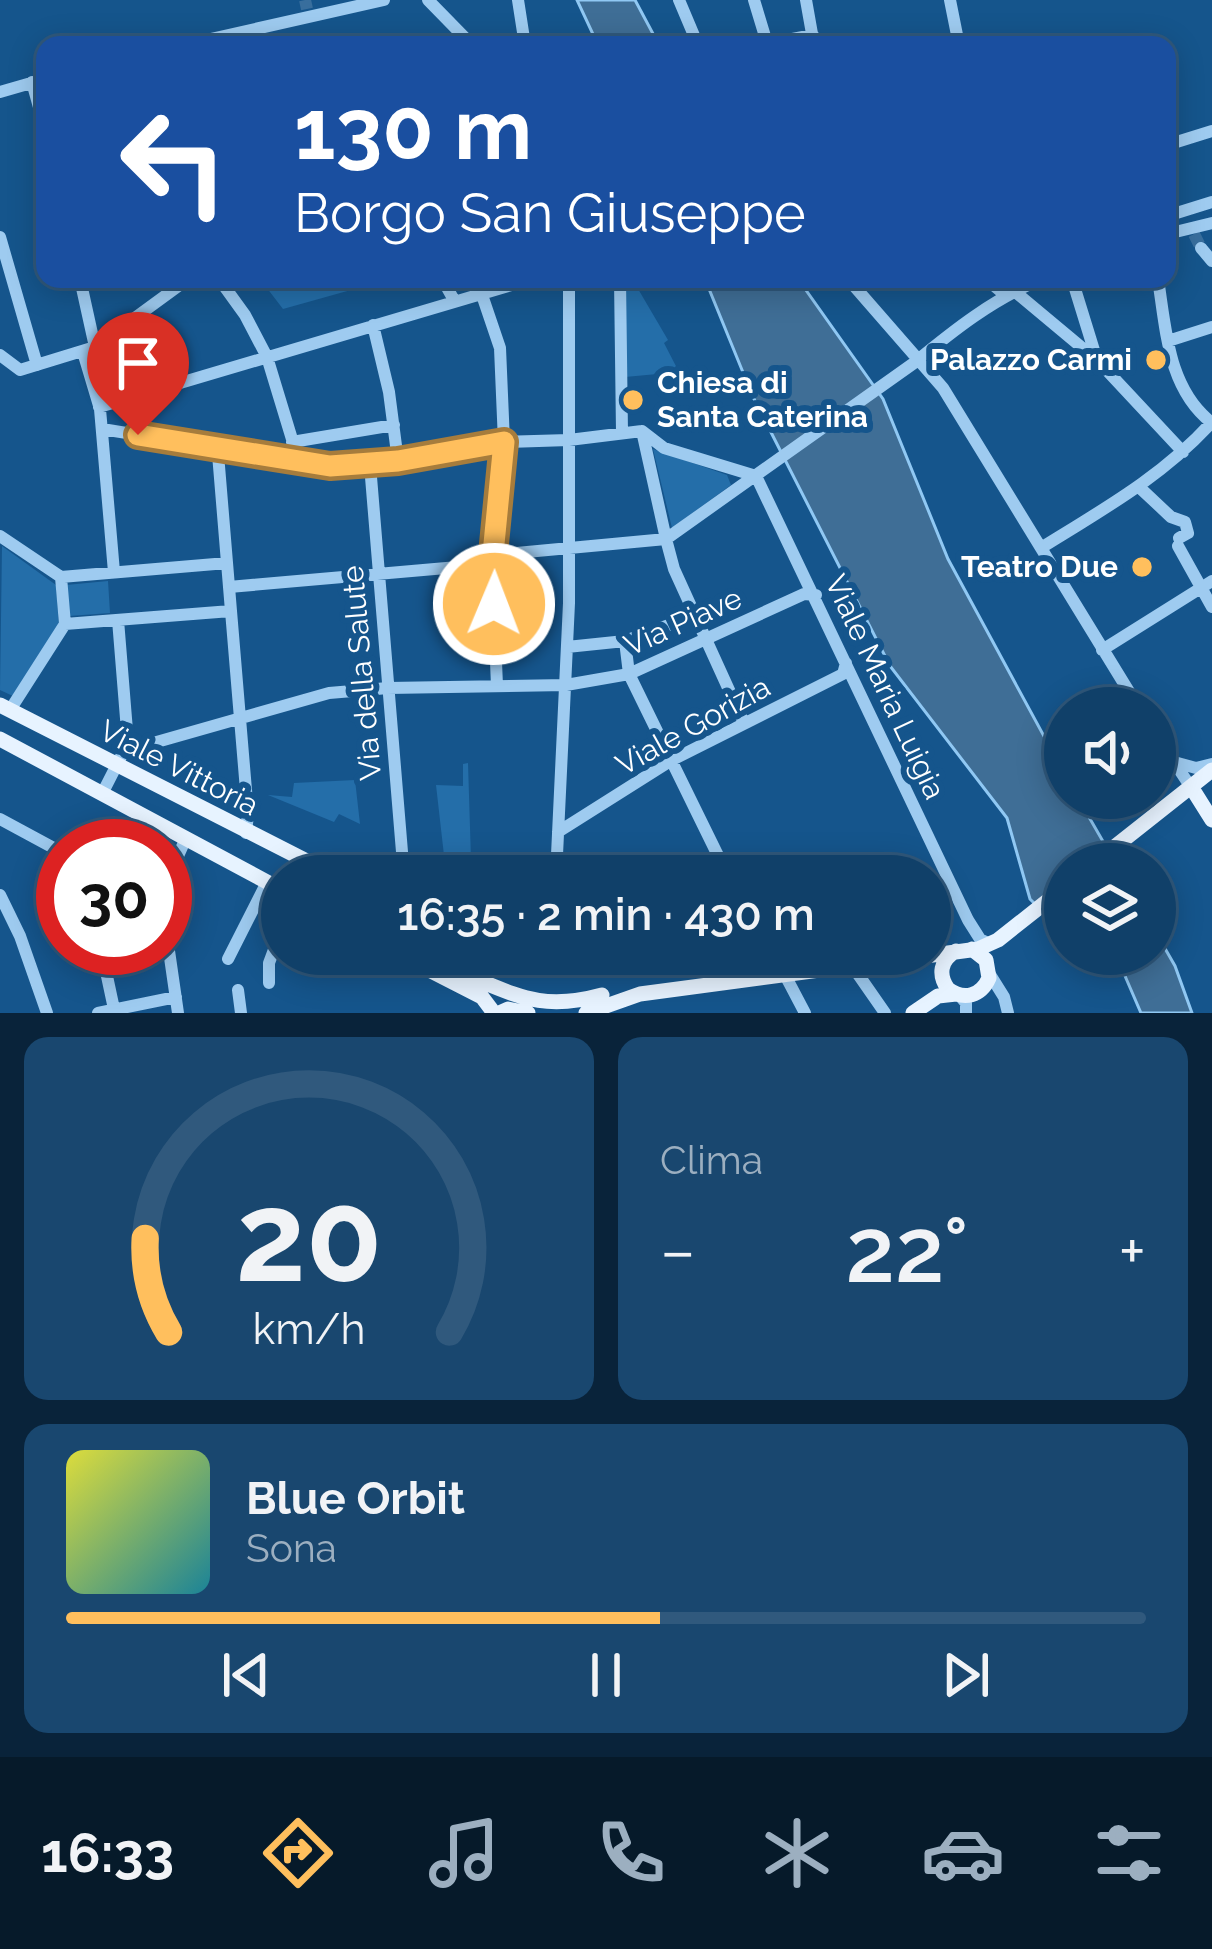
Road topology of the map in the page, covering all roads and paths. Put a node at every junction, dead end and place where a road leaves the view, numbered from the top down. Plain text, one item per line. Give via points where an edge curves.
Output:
1 (384, 0) edge
2 (428, 0) edge
3 (518, 0) edge
4 (679, 0) edge
5 (754, 0) edge
6 (806, 0) edge
7 (950, 0) edge
8 (218, 36) edge
9 (463, 36) edge
10 (524, 36) edge
11 (694, 36) edge
12 (762, 36) edge
13 (813, 36) edge
14 (957, 36) edge
15 (36, 82) edge
16 (0, 92) edge
17 (1212, 131) edge
18 (1176, 142) edge
19 (1212, 202) edge
20 (1176, 213) edge
21 (1212, 223) edge
22 (1176, 233) edge
23 (0, 237) edge
24 (1201, 248) dead end
25 (1212, 262) edge
26 (81, 288) edge
27 (175, 288) edge
28 (226, 288) edge
29 (447, 288) edge
30 (497, 288) edge
31 (569, 288) edge
32 (620, 288) edge
33 (855, 288) edge
34 (1001, 288) edge
35 (1021, 288) edge
36 (1075, 288) edge
37 (1159, 288) edge
38 (481, 292) junction
39 (1009, 293) junction
40 (454, 300) junction
41 (373, 325) junction
42 (1212, 328) edge
43 (1168, 341) junction
44 (89, 350) junction
45 (0, 355) edge
46 (267, 357) junction
47 (916, 361) junction
48 (1098, 361) junction
49 (37, 365) junction
50 (99, 407) junction
51 (1212, 423) edge
52 (394, 424) junction
53 (102, 429) junction
54 (642, 431) junction
55 (622, 433) junction
56 (569, 440) junction
57 (292, 442) junction
58 (504, 442) junction
59 (210, 446) junction
60 (1183, 452) junction
61 (298, 459) junction
62 (398, 461) junction
63 (370, 465) junction
64 (760, 473) junction
65 (1139, 487) junction
66 (0, 536) edge
67 (666, 539) junction
68 (568, 547) junction
69 (1041, 548) junction
70 (493, 559) junction
71 (227, 563) junction
72 (114, 572) junction
73 (378, 574) junction
74 (61, 577) junction
75 (1206, 585) edge
76 (229, 587) junction
77 (816, 596) junction
78 (1212, 608) edge
79 (231, 611) junction
80 (694, 616) junction
81 (118, 620) junction
82 (64, 624) junction
83 (706, 640) junction
84 (625, 641) junction
85 (567, 647) junction
86 (1102, 650) junction
87 (846, 663) junction
88 (629, 674) junction
89 (566, 685) junction
90 (496, 686) junction
91 (1126, 687) edge
92 (388, 688) junction
93 (5, 708) edge
94 (240, 717) junction
95 (744, 723) junction
96 (0, 740) edge
97 (125, 751) junction
98 (672, 760) junction
99 (1176, 762) edge
100 (116, 766) junction
101 (1212, 767) edge
102 (1176, 768) edge
103 (1212, 779) edge
104 (102, 794) junction
105 (1188, 794) junction
106 (0, 819) edge
107 (149, 819) edge
108 (1212, 820) edge
109 (558, 832) junction
110 (246, 833) junction
111 (36, 839) edge
112 (192, 842) edge
113 (1122, 843) edge
114 (1130, 843) edge
115 (292, 855) edge
116 (402, 855) edge
117 (557, 855) edge
118 (718, 855) edge
119 (261, 879) edge
120 (0, 895) edge
121 (1044, 907) edge
122 (261, 908) edge
123 (1044, 914) edge
124 (968, 920) junction
125 (967, 949) junction
126 (951, 952) edge
127 (992, 958) junction
128 (228, 959) dead end
129 (106, 975) edge
130 (173, 975) edge
131 (269, 975) edge
132 (443, 975) edge
133 (461, 975) edge
134 (466, 975) edge
135 (785, 975) joint
136 (859, 975) edge
137 (269, 983) dead end
138 (718, 984) junction
139 (238, 990) dead end
140 (476, 994) junction
141 (962, 995) junction
142 (176, 997) junction
143 (114, 1010) junction
144 (1007, 1011) edge
145 (47, 1013) edge
146 (98, 1013) edge
147 (178, 1013) edge
148 (241, 1013) edge
149 (483, 1013) edge
150 (496, 1013) edge
151 (527, 1013) edge
152 (586, 1013) edge
153 (805, 1013) edge
154 (885, 1013) edge
155 (913, 1013) edge
156 (966, 1013) edge

1 - 8 street
2 - 9 street
3 - 10 street
4 - 11 street
5 - 12 street
6 - 13 street
7 - 14 street
15 - 16 street
17 - 18 street
19 - 20 street
21 - 22 street
23 - 49 street
24 - 25 street
26 - 44 street
27 - 44 street
28 - 46 street
29 - 40 street
30 - 38 street
31 - 56 street
32 - 55 street
33 - 47 street
34 - 39 street
35 - 39 street
36 - 48 street
37 - 43 street
38 - 40 street
38 - 58 street via 500,348
39 - 47 street
39 - 48 street
40 - 41 street
41 - 46 street
41 - 52 street
42 - 43 street
43 - 51 street via 1184,393
44 - 49 street
44 - 50 street
45 - 49 street via 20,370
46 - 50 street
46 - 57 street
47 - 64 street
47 - 69 street
48 - 60 street
50 - 53 street
51 - 60 street
52 - 57 street
52 - 62 street
53 - 59 street
53 - 72 street
54 - 55 street
54 - 64 street via 664,448
54 - 67 street
55 - 56 street
56 - 58 street
56 - 68 street
57 - 61 street
58 - 62 street
58 - 70 street
59 - 61 street
59 - 71 street via 218,454
60 - 65 street
61 - 63 street
62 - 63 street
63 - 73 street, Via della Salute
64 - 67 street
64 - 77 street, Viale Maria Luigia
65 - 69 street
65 - 75 street via 1185,522 1179,542
66 - 74 street
67 - 68 street
67 - 80 street
68 - 70 street
68 - 85 street
69 - 86 street
70 - 73 street
70 - 90 street
71 - 72 street
71 - 76 street
72 - 74 street
73 - 76 street
73 - 92 street, Via della Salute
74 - 82 street
75 - 78 street
75 - 86 street
76 - 79 street
77 - 83 street, Via Piave via 804,594
77 - 87 street, Viale Maria Luigia
79 - 81 street
79 - 94 street
80 - 83 street
80 - 84 street
81 - 82 street
81 - 97 street
82 - 93 street
83 - 88 street, Via Piave
83 - 95 street
84 - 85 street
84 - 88 street
85 - 89 street
86 - 91 street
87 - 95 street, Viale Gorizia via 843,674
87 - 124 street, Viale Maria Luigia
88 - 89 street, Via Piave
88 - 98 street
89 - 90 street, Via Piave
89 - 109 street
90 - 92 street, Via Piave
92 - 94 street, Via Piave via 329,693
92 - 116 street, Via della Salute
93 - 100 main road, Viale Vittoria
94 - 97 street, Via Piave
94 - 110 street
95 - 98 street, Viale Gorizia
96 - 104 main road
97 - 100 street
98 - 109 street, Viale Gorizia
98 - 118 street
99 - 101 street
100 - 104 street
100 - 110 main road, Viale Vittoria
101 - 105 main road
102 - 105 street
103 - 105 main road
104 - 107 main road
105 - 108 main road
105 - 113 main road
105 - 114 main road
106 - 111 street
109 - 117 street
110 - 115 main road, Viale Vittoria
112 - 119 main road
120 - 145 street
121 - 127 main road
122 - 128 street
123 - 127 main road
124 - 125 street, Viale Maria Luigia
124 - 127 street, Viale Maria Luigia
125 - 126 main road
125 - 127 main road
125 - 141 main road via 942,968 944,983
127 - 141 main road via 983,988
127 - 144 street
129 - 143 street
130 - 142 street
131 - 137 street
132 - 140 main road
133 - 151 main road
134 - 138 main road via 550,1006
135 - 138 main road
135 - 153 street
136 - 154 street
138 - 152 main road via 630,996
139 - 148 street
140 - 149 main road
140 - 150 main road
141 - 144 street via 993,994
141 - 155 main road via 938,995
141 - 156 street
142 - 143 street
142 - 147 street
143 - 146 street
150 - 151 main road

